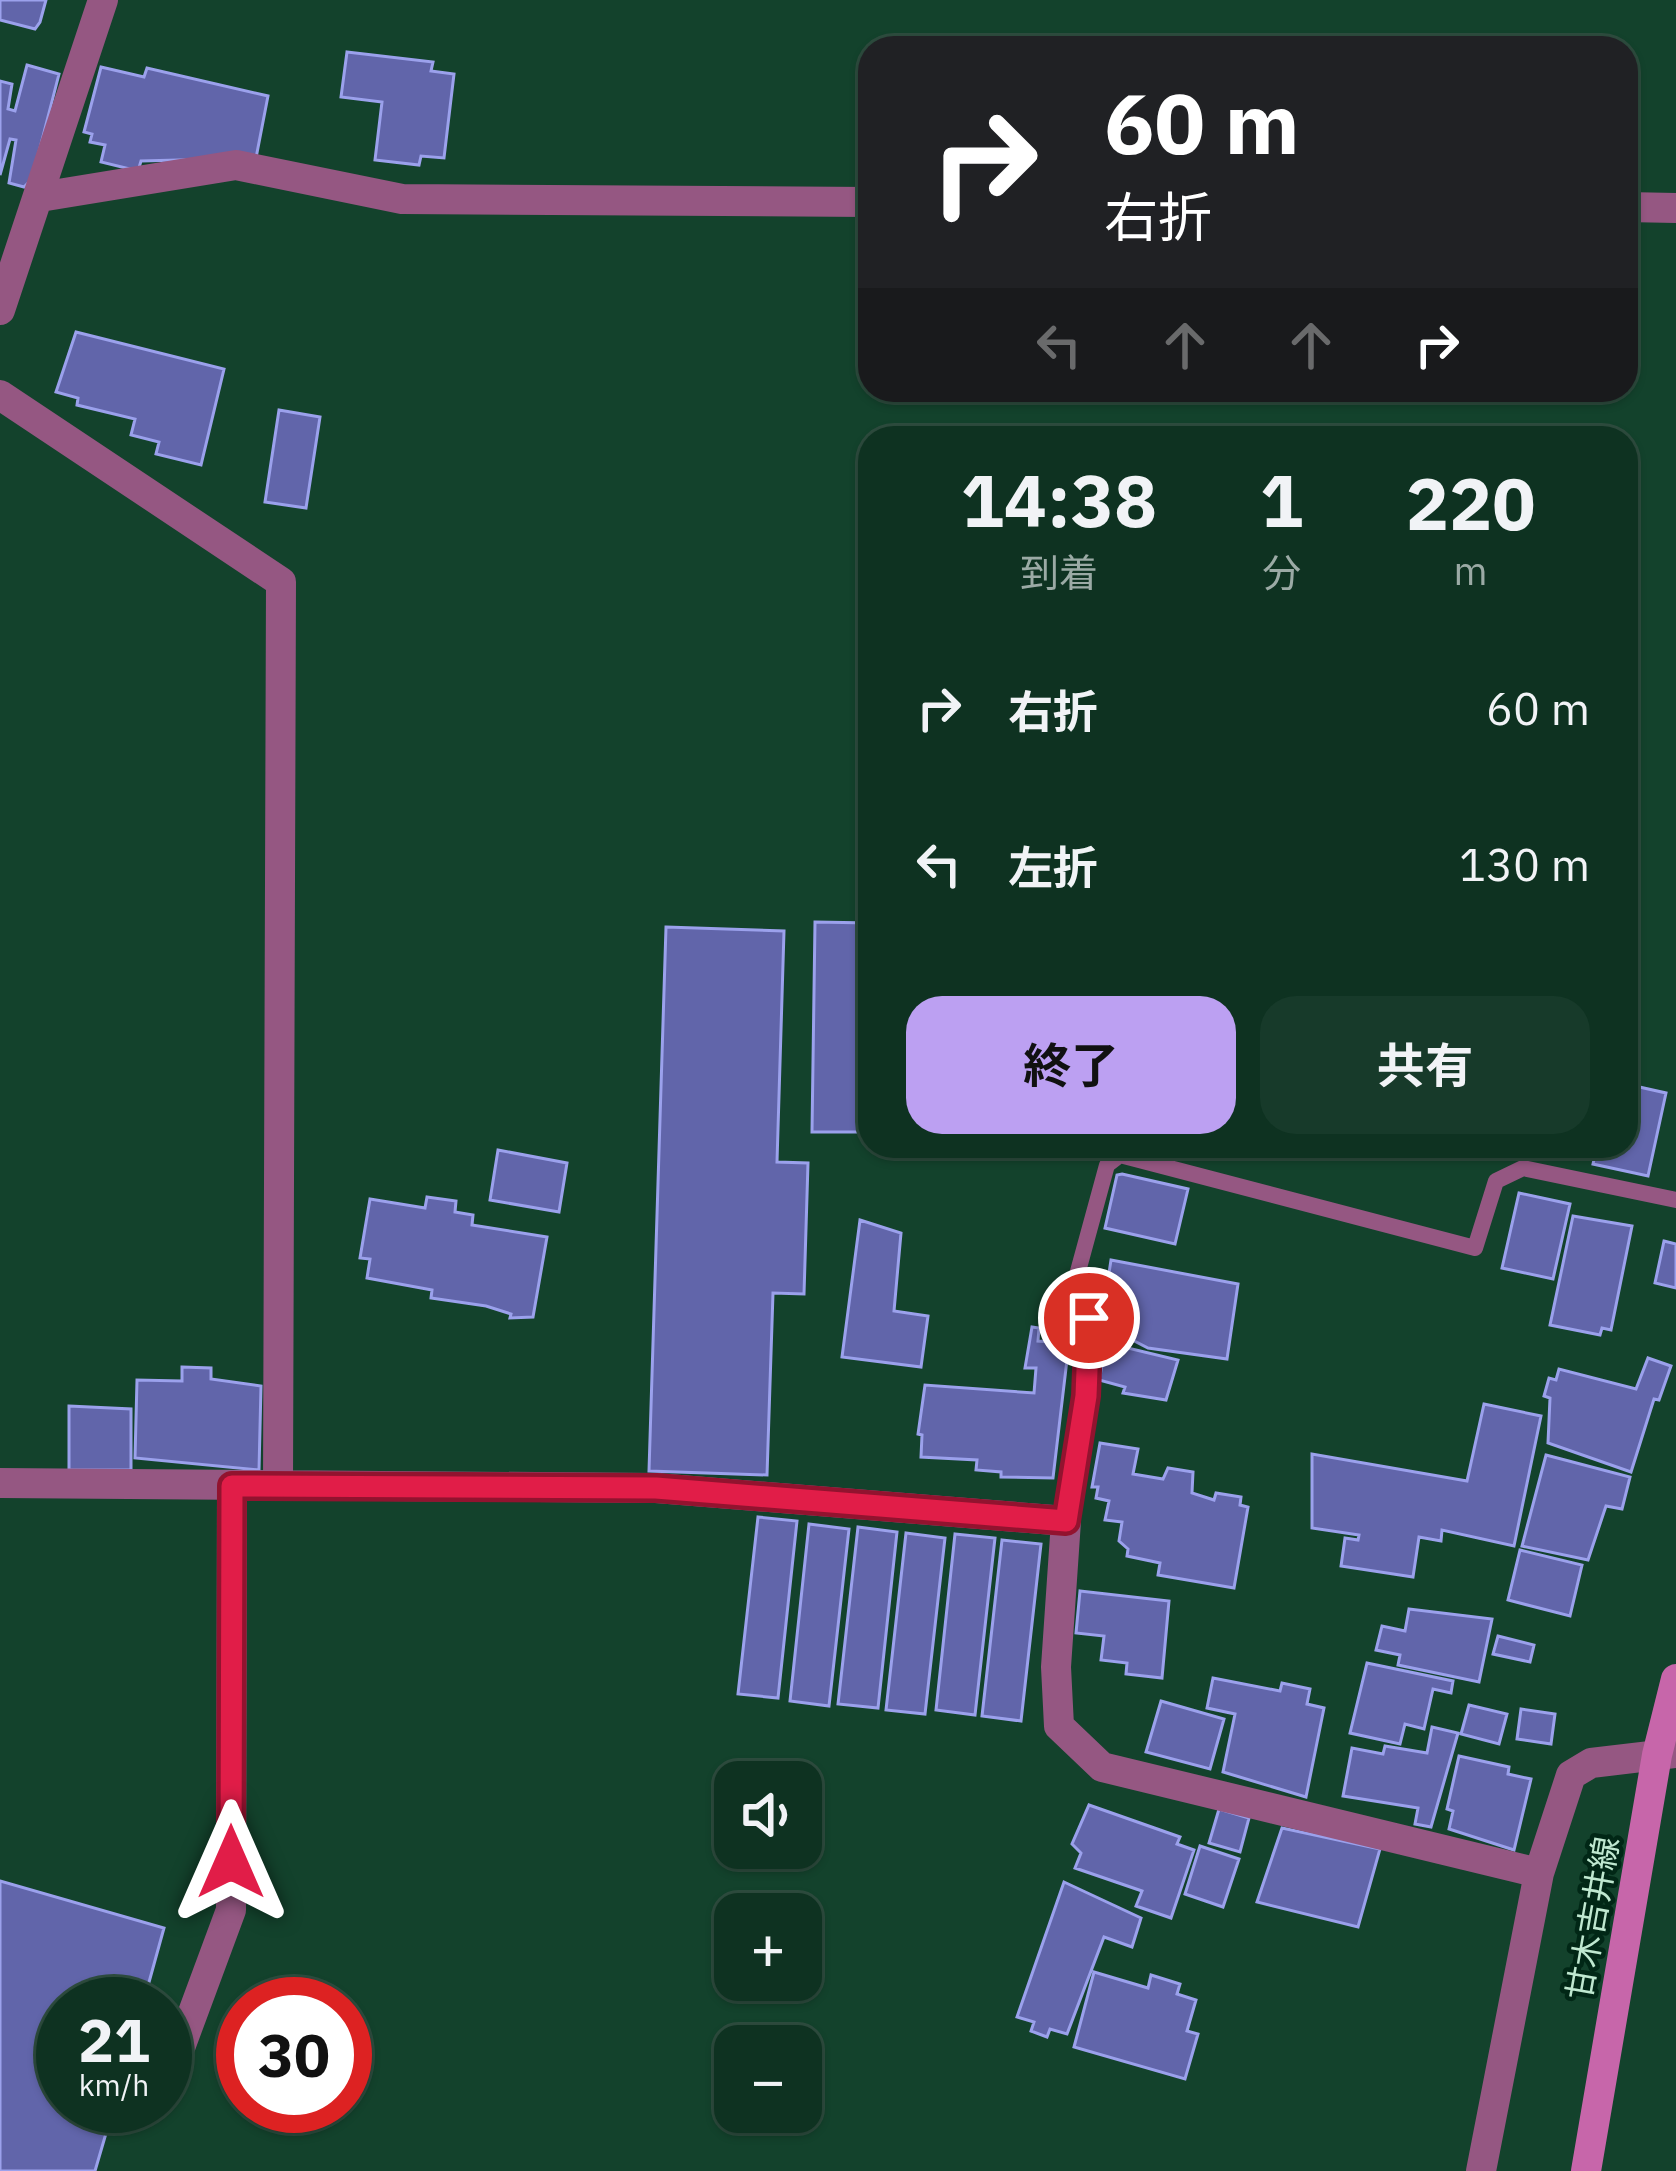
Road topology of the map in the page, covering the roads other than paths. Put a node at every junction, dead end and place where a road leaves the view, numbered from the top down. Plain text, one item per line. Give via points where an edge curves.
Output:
1 (103, 0) edge
2 (40, 197) junction
3 (858, 202) edge
4 (1638, 207) edge
5 (1676, 208) edge
6 (0, 310) edge
7 (0, 394) edge
8 (1117, 1158) edge
9 (1128, 1158) edge
10 (1676, 1200) edge
11 (0, 1483) edge
12 (278, 1485) junction
13 (232, 1486) junction
14 (1066, 1521) junction
15 (1676, 1678) edge
16 (1667, 1754) edge
17 (1539, 1873) junction
18 (192, 2015) edge
19 (1481, 2171) edge
20 (1586, 2171) edge

1 - 2 street
2 - 3 street via 236,165 402,199
2 - 6 street
4 - 5 street
7 - 12 street via 281,582
8 - 14 lane via 1107,1165 1077,1275 1089,1318 1088,1358
9 - 10 lane via 1475,1248 1496,1181 1522,1168
11 - 13 street
12 - 13 street
12 - 14 street via 656,1488
13 - 18 street via 231,1910
14 - 17 street via 1059,1726 1102,1767
15 - 16 main road, 甘木吉井線
16 - 17 street via 1591,1763 1571,1775
16 - 20 main road, 甘木吉井線
17 - 19 street

